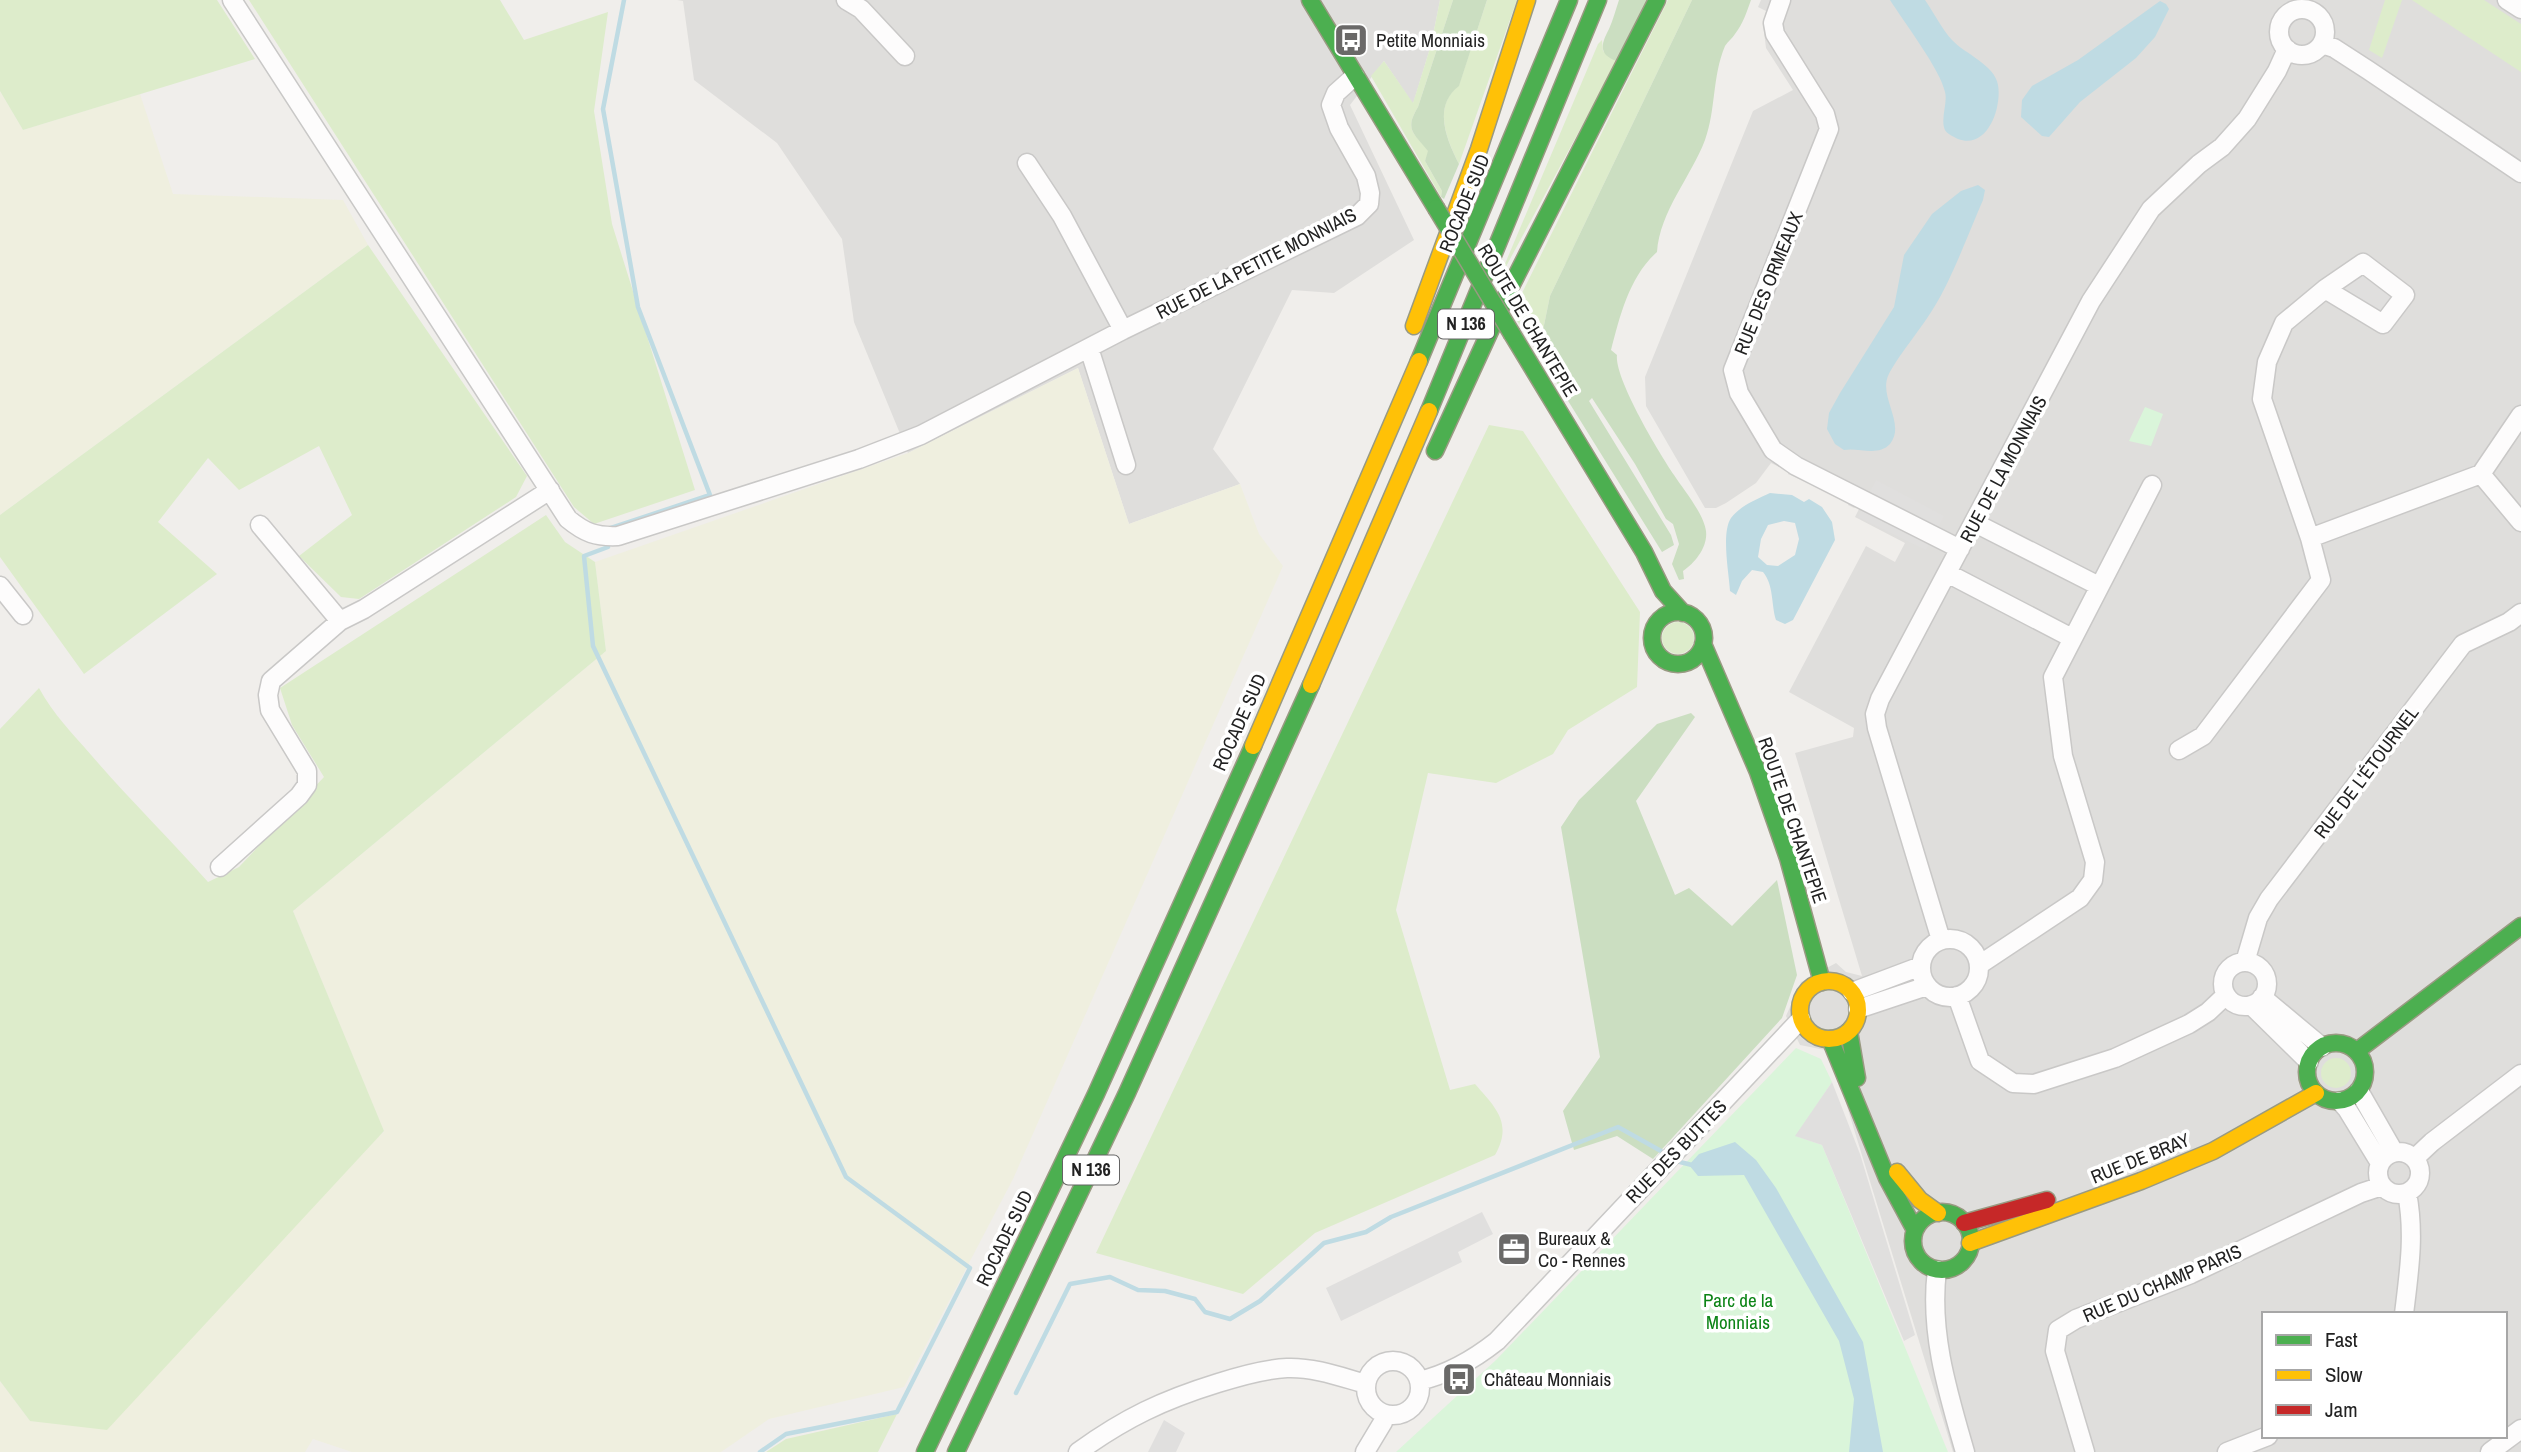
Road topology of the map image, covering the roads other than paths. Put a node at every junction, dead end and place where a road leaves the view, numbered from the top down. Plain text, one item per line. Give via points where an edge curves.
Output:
1 (232, 0) edge
2 (846, 0) edge
3 (1310, 0) edge
4 (1527, 0) edge
5 (1569, 0) edge
6 (1598, 0) edge
7 (1657, 0) edge
8 (1781, 0) edge
9 (2507, 0) edge
10 (2296, 5) edge
11 (2521, 9) edge
12 (2322, 44) junction
13 (2287, 49) junction
14 (905, 56) dead end
15 (1355, 76) junction
16 (1027, 163) dead end
17 (2521, 173) edge
18 (2325, 289) dead end
19 (1123, 330) junction
20 (1407, 344) dead end
21 (1089, 348) junction
22 (1389, 391) dead end
23 (2521, 415) edge
24 (1429, 463) dead end
25 (1126, 466) dead end
26 (2481, 474) junction
27 (2152, 485) dead end
28 (550, 490) junction
29 (2521, 522) edge
30 (1975, 523) junction
31 (260, 525) dead end
32 (2310, 538) junction
33 (1960, 549) junction
34 (1335, 560) junction
35 (1380, 568) dead end
36 (1947, 573) junction
37 (0, 586) edge
38 (2099, 586) junction
39 (1664, 591) junction
40 (1683, 613) junction
41 (2521, 613) edge
42 (23, 615) dead end
43 (1659, 620) junction
44 (340, 621) junction
45 (2072, 638) junction
46 (1703, 644) junction
47 (1328, 645) junction
48 (1683, 664) junction
49 (1715, 676) junction
50 (2179, 750) dead end
51 (220, 867) dead end
52 (2521, 926) edge
53 (1941, 940) junction
54 (2521, 945) edge
55 (2245, 962) junction
56 (1979, 964) junction
57 (1921, 966) junction
58 (1822, 982) junction
59 (1927, 986) junction
60 (2226, 995) junction
61 (1957, 996) junction
62 (1855, 1000) junction
63 (2257, 1001) junction
64 (1801, 1019) junction
65 (1849, 1031) junction
66 (1830, 1039) junction
67 (2322, 1047) junction
68 (2360, 1057) junction
69 (2309, 1062) junction
70 (2521, 1074) edge
71 (2313, 1088) junction
72 (2359, 1091) junction
73 (2340, 1101) junction
74 (2387, 1157) junction
75 (2415, 1158) junction
76 (2382, 1186) junction
77 (2407, 1193) junction
78 (1938, 1213) junction
79 (1964, 1223) junction
80 (1915, 1230) junction
81 (1970, 1242) junction
82 (1937, 1270) junction
83 (2404, 1312) edge
84 (1419, 1381) junction
85 (1366, 1384) junction
86 (1385, 1414) junction
87 (2521, 1430) edge
88 (2261, 1443) edge
89 (925, 1452) edge
90 (957, 1452) edge
91 (1078, 1452) edge
92 (1366, 1452) edge
93 (1965, 1452) edge
94 (2085, 1452) edge
95 (2227, 1452) edge
96 (2490, 1452) edge

1 - 28 street, RUE DE LA PETITE MONNIAIS
2 - 14 street via 861,9
3 - 15 main road, ROUTE DE CHANTEPIE
4 - 20 main road via 1479,149
5 - 34 main road, ROCADE SUD / N 136
6 - 47 main road, N 136 via 1480,292
7 - 24 main road via 1507,293
8 - 33 street, RUE DES ORMEAUX via 1773,23 1775,34 1825,114 1829,129 1733,370 1740,393 1773,450
9 - 11 street
10 - 12 street via 2319,16 2325,30
10 - 13 street via 2280,28
12 - 13 street via 2300,55
12 - 17 street
13 - 30 street, RUE DE LA MONNIAIS via 2247,119 2151,209 2091,301
15 - 19 street, RUE DE LA PETITE MONNIAIS via 1336,93 1331,105 1366,176 1369,204 1357,216
15 - 39 main road, ROUTE DE CHANTEPIE, bridge
16 - 19 street via 1062,216
18 - 32 street via 2284,323 2267,362 2262,399
19 - 21 street, RUE DE LA PETITE MONNIAIS
21 - 25 street
21 - 28 street, RUE DE LA PETITE MONNIAIS via 921,435 618,536 584,532 568,519
22 - 34 main road via 1338,520
23 - 26 street
26 - 29 street
26 - 32 street
27 - 38 street
28 - 44 street
30 - 33 street, RUE DE LA MONNIAIS
30 - 38 street
31 - 44 street
32 - 50 street via 2320,580 2203,736
33 - 36 street, RUE DE LA MONNIAIS
34 - 89 main road, ROCADE SUD / N 136 via 1123,1034
35 - 47 main road
36 - 45 street
36 - 53 street, RUE DE LA MONNIAIS via 1875,714
37 - 42 street
38 - 45 street
39 - 40 main road, ROUTE DE CHANTEPIE
39 - 43 main road
40 - 43 main road
40 - 46 main road via 1702,628
41 - 55 street, RUE DE L'ÉTOURNEL via 2463,644 2269,899 2258,918
43 - 48 main road via 1652,633 1654,649 1663,660
44 - 51 street via 271,681 268,695 270,710 307,771 307,785
45 - 56 street via 2053,677 2063,756 2095,862 2093,880 2080,898
46 - 48 main road via 1696,657
46 - 49 main road, ROUTE DE CHANTEPIE
47 - 90 main road, N 136 via 1151,1041
48 - 49 main road via 1699,666
49 - 58 main road, ROUTE DE CHANTEPIE via 1758,772 1788,858
52 - 68 main road
53 - 56 street via 1962,941
53 - 57 street via 1925,952
54 - 68 main road
55 - 60 street via 2225,974
55 - 63 street via 2258,966 2265,976 2267,983
56 - 61 street via 1974,984
57 - 59 street
57 - 62 street
58 - 62 main road via 1838,982
58 - 64 main road via 1806,992
59 - 61 street via 1940,995
59 - 62 street
60 - 61 street via 2189,1024 2115,1058 2034,1084 2013,1083 1980,1061
60 - 63 street via 2237,1004
62 - 65 main road via 1854,1024
63 - 67 street
63 - 69 street
64 - 66 main road via 1809,1031
64 - 84 street, RUE DES BUTTES via 1497,1341 1458,1368
65 - 66 main road
65 - 78 main road via 1859,1088 1887,1160 1920,1200
66 - 80 main road via 1868,1136
67 - 68 main road via 2340,1043
67 - 69 main road
68 - 72 main road via 2364,1082
69 - 71 main road
70 - 75 street
71 - 73 main road via 2331,1101
71 - 79 main road, RUE DE BRAY via 2135,1169
71 - 81 main road, RUE DE BRAY via 2213,1151
72 - 73 main road
72 - 74 street
73 - 74 street
74 - 75 street via 2409,1154
74 - 76 street via 2378,1175
75 - 77 street via 2420,1177
76 - 77 street via 2393,1194
76 - 94 street, RUE DU CHAMP PARIS via 2058,1330 2055,1351
77 - 83 street via 2412,1253
78 - 79 main road
78 - 80 main road
79 - 81 main road
80 - 82 main road via 1917,1255
81 - 82 main road via 1964,1260
82 - 93 street via 1942,1372
84 - 85 street via 1410,1367 1396,1361 1374,1369
84 - 86 street via 1415,1404 1401,1414
85 - 86 street via 1372,1406
85 - 91 street via 1307,1369 1240,1376 1148,1407
86 - 92 street
87 - 96 street
88 - 95 street

